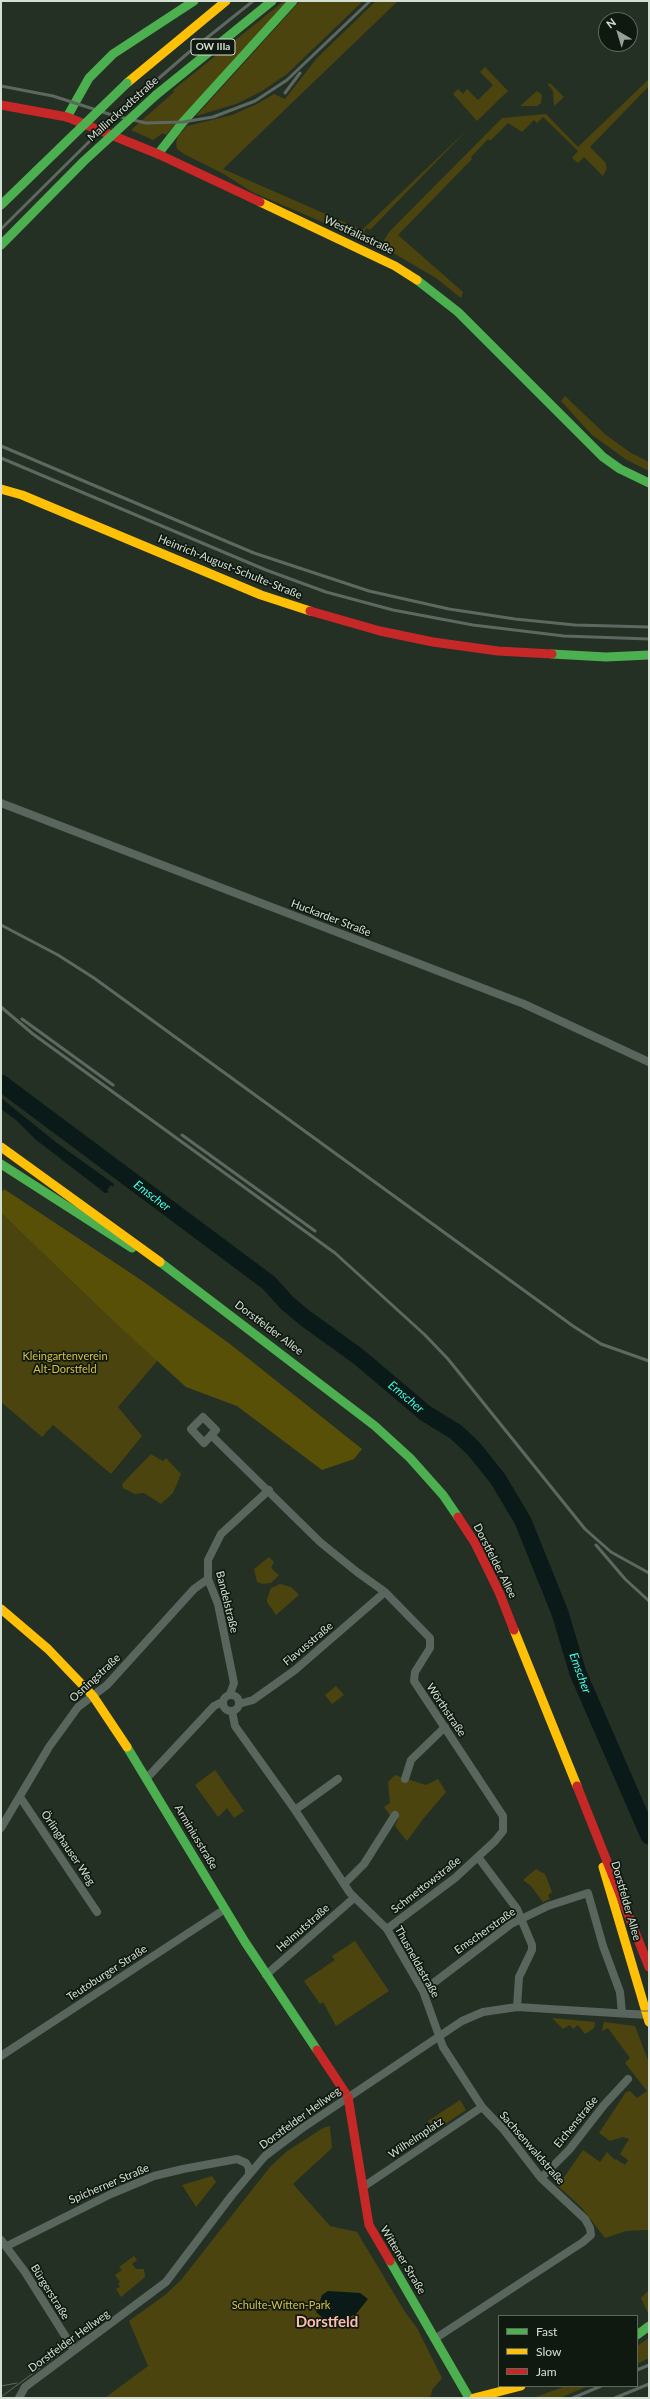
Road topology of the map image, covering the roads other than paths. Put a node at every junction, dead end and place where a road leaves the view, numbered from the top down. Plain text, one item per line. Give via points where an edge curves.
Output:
1 (194, 1) edge
2 (226, 1) edge
3 (272, 1) edge
4 (293, 1) edge
5 (1, 105) edge
6 (67, 118) junction
7 (158, 154) junction
8 (1, 205) edge
9 (1, 245) edge
10 (649, 482) edge
11 (1, 489) edge
12 (649, 655) edge
13 (1, 803) edge
14 (649, 1062) edge
15 (1, 1147) edge
16 (1, 1164) edge
17 (196, 1287) junction
18 (211, 1435) dead end
19 (269, 1490) junction
20 (208, 1579) junction
21 (385, 1592) junction
22 (1, 1609) edge
23 (230, 1694) junction
24 (93, 1696) junction
25 (222, 1702) junction
26 (239, 1704) junction
27 (232, 1711) junction
28 (444, 1727) junction
29 (146, 1779) junction
30 (338, 1779) dead end
31 (405, 1779) dead end
32 (20, 1797) junction
33 (295, 1810) junction
34 (395, 1816) dead end
35 (1, 1828) edge
36 (594, 1832) junction
37 (478, 1857) junction
38 (345, 1883) junction
39 (354, 1898) junction
40 (225, 1909) junction
41 (97, 1912) dead end
42 (521, 1919) junction
43 (387, 1929) junction
44 (649, 1967) edge
45 (266, 1975) junction
46 (423, 1991) junction
47 (517, 2007) junction
48 (622, 2013) junction
49 (648, 2017) edge
50 (439, 2035) junction
51 (1, 2056) edge
52 (628, 2079) dead end
53 (348, 2097) junction
54 (482, 2106) junction
55 (249, 2174) junction
56 (541, 2178) junction
57 (363, 2187) junction
58 (4, 2243) edge
59 (649, 2326) edge
60 (638, 2334) edge
61 (436, 2338) junction
62 (74, 2350) junction
63 (517, 2387) edge
64 (19, 2398) edge
65 (469, 2398) edge
66 (474, 2398) edge

1 - 6 main road via 113,54 89,78
2 - 8 main road, Mallinckrodtstraße, bridge via 127,82
3 - 9 main road, Mallinckrodtstraße / OW IIIa, bridge via 156,94 84,161
4 - 7 main road via 183,122
5 - 6 main road, Westfaliastraße via 43,111
6 - 7 main road, Westfaliastraße
7 - 10 main road, Westfaliastraße via 369,252 424,284 471,324 603,457
11 - 12 main road, Heinrich-August-Schulte-Straße via 22,495 261,595 380,631 498,651 606,657
13 - 14 street, Huckarder Straße via 524,1004
15 - 17 main road, Dorstfelder Allee
16 - 17 main road, Dorstfelder Allee
17 - 36 main road, Dorstfelder Allee via 375,1426 410,1458 443,1495 475,1543 499,1592
18 - 19 street, Wörthstraße
19 - 20 street, Bandelstraße via 221,1534 208,1560
19 - 21 street, Wörthstraße via 320,1542
20 - 23 street, Bandelstraße via 218,1604 234,1683
20 - 24 street, Osningstraße via 194,1589 144,1646
21 - 26 street, Flavusstraße via 295,1670 253,1700
21 - 28 street, Wörthstraße via 431,1640 429,1651 415,1672 414,1678
22 - 24 main road, Arminiusstraße via 48,1649
23 - 25 street via 225,1696
23 - 26 street via 236,1696
24 - 29 main road, Arminiusstraße
24 - 32 street, Osningstraße via 78,1707 62,1728
25 - 27 street via 225,1709
25 - 29 street via 214,1706
26 - 27 street
27 - 33 street, Thusneldastraße via 235,1726
28 - 31 street via 411,1760
28 - 37 street, Wörthstraße via 503,1816 502,1833
29 - 40 main road, Arminiusstraße
30 - 33 street
32 - 35 street, Osningstraße
32 - 41 street, Örlinghauser Weg
33 - 38 street, Thusneldastraße
34 - 38 street via 364,1864
36 - 44 main road, Dorstfelder Allee
36 - 49 main road, Dorstfelder Allee via 612,1903
37 - 42 street via 517,1909
37 - 43 street, Schmettowstraße via 455,1878
38 - 39 street, Thusneldastraße
39 - 43 street, Thusneldastraße
39 - 45 street, Helmutstraße
40 - 45 main road, Arminiusstraße
40 - 51 street, Teutoburger Straße
42 - 46 street, Emscherstraße via 485,1942
42 - 47 street via 532,1947 519,1977
42 - 48 street, Emscherstraße via 555,1903 588,1893 603,1946 620,1992
43 - 46 street, Thusneldastraße
45 - 53 main road, Arminiusstraße
46 - 50 street, Thusneldastraße
47 - 48 street, Dorstfelder Hellweg
47 - 50 street, Dorstfelder Hellweg via 499,2008 472,2016
48 - 49 street, Dorstfelder Hellweg
50 - 53 street, Dorstfelder Hellweg
50 - 54 street, Sachsenwaldstraße
52 - 56 street, Eichenstraße via 569,2150
53 - 55 street, Dorstfelder Hellweg via 275,2147
53 - 57 main road, Wittener Straße
54 - 56 street, Sachsenwaldstraße
54 - 57 street, Wilhelmplatz
55 - 58 street, Spicherner Straße via 250,2168 237,2159 154,2176
55 - 62 street, Dorstfelder Hellweg via 166,2282
56 - 61 street, Sachsenwaldstraße via 585,2219 591,2235
57 - 61 main road, Wittener Straße via 369,2225
58 - 62 street, Bürgerstraße
59 - 60 main road
61 - 65 main road, Wittener Straße
62 - 64 street, Dorstfelder Hellweg via 25,2387
63 - 66 main road

